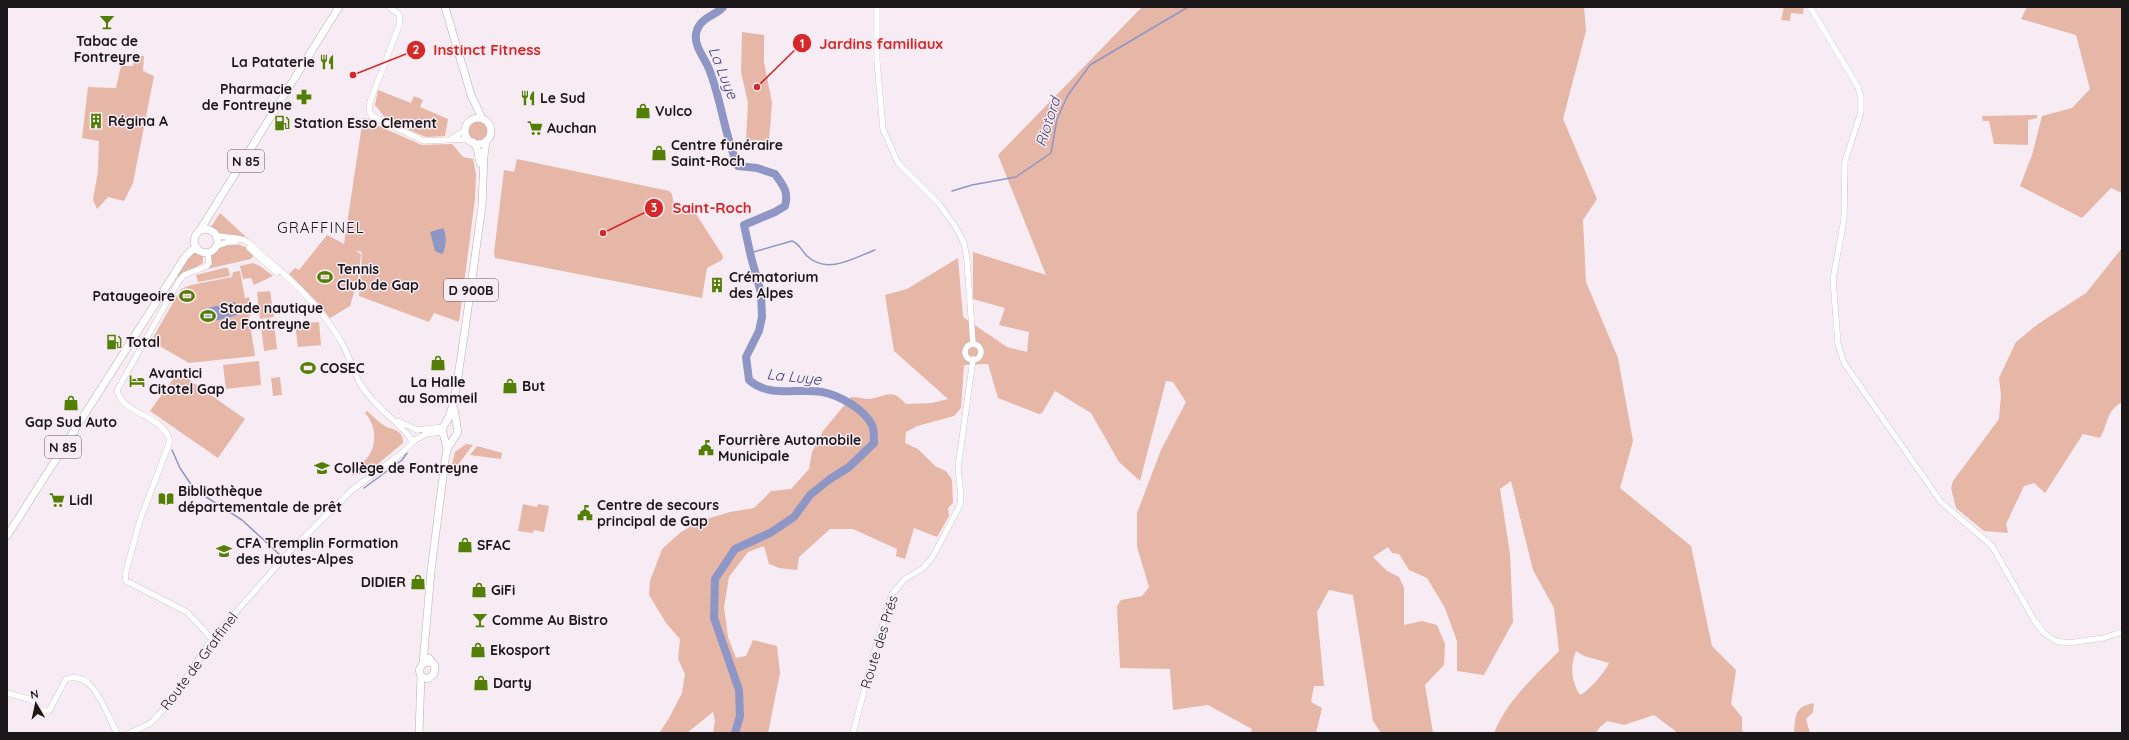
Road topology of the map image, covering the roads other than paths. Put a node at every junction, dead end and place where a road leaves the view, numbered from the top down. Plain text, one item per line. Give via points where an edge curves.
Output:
1 (340, 7) edge
2 (344, 7) edge
3 (389, 7) edge
4 (445, 7) edge
5 (877, 7) edge
6 (1810, 7) edge
7 (288, 86) junction
8 (471, 95) junction
9 (482, 118) junction
10 (470, 121) junction
11 (465, 130) junction
12 (451, 139) junction
13 (471, 141) junction
14 (486, 141) junction
15 (483, 177) junction
16 (208, 229) junction
17 (200, 230) junction
18 (217, 236) junction
19 (217, 246) junction
20 (200, 249) junction
21 (302, 293) junction
22 (973, 344) junction
23 (973, 359) junction
24 (454, 402) junction
25 (394, 420) junction
26 (456, 425) junction
27 (416, 429) junction
28 (444, 430) junction
29 (413, 438) junction
30 (453, 438) junction
31 (447, 449) junction
32 (7, 536) edge
33 (2122, 632) edge
34 (212, 639) junction
35 (425, 645) junction
36 (431, 662) junction
37 (423, 663) junction
38 (421, 676) junction
39 (430, 678) junction
40 (7, 693) edge
41 (420, 702) junction
42 (117, 733) edge
43 (130, 733) edge
44 (419, 733) edge
45 (853, 733) edge

1 - 7 main road, N 85
2 - 7 main road, N 85
3 - 12 street via 399,14 399,29 372,97 373,110 383,122 424,141
4 - 8 main road
5 - 22 street via 877,61 883,129 898,163 939,204 964,243
6 - 33 street via 1858,87 1862,102 1845,161 1844,219 1833,273 1838,344 1844,363 1941,502 1992,546 2044,633 2056,641 2069,643
7 - 16 main road, N 85 via 209,221
7 - 17 main road, N 85
8 - 9 main road
8 - 10 main road
9 - 10 main road
9 - 14 main road via 491,127 491,134
10 - 11 main road
11 - 12 street
11 - 13 main road
12 - 13 street
13 - 14 main road via 480,144
13 - 15 main road, D 900B via 478,152
14 - 15 main road, D 900B
15 - 24 main road, D 900B via 476,255
16 - 17 main road
16 - 18 main road
17 - 20 main road, N 85 via 195,236
18 - 19 main road
18 - 21 street via 245,241
19 - 20 main road, N 85 via 213,250
19 - 21 street via 228,242 245,245
20 - 32 main road, N 85 via 187,255
20 - 34 street via 205,257 205,264 182,277 117,390 124,403 164,429 170,441 140,520 125,578 127,582 187,612
21 - 25 street via 340,340 362,388 378,407
22 - 23 street via 965,351 968,358
22 - 23 street via 981,351 979,357
23 - 45 street, Route des Prés via 958,468 960,504 932,558 922,569 905,579 892,594
24 - 26 main road, D 900B
24 - 28 main road, D 900B
25 - 27 street
25 - 29 street
26 - 28 main road via 451,422
26 - 30 main road via 458,432
27 - 28 street
27 - 29 street
27 - 29 street, Route de Graffinel via 410,431
28 - 29 street
28 - 30 main road
28 - 31 main road
29 - 34 street, Route de Graffinel via 402,452 344,497 316,528 290,551
30 - 31 main road
31 - 35 main road via 432,564
34 - 43 street, Route de Graffinel via 171,701 151,723
35 - 36 main road
35 - 37 main road
36 - 37 main road
36 - 39 main road via 435,670
37 - 38 main road via 419,670
38 - 39 main road via 424,679
38 - 41 main road
39 - 41 main road
40 - 42 street via 32,700 41,710 49,711 66,679 79,679 95,689
41 - 44 main road

